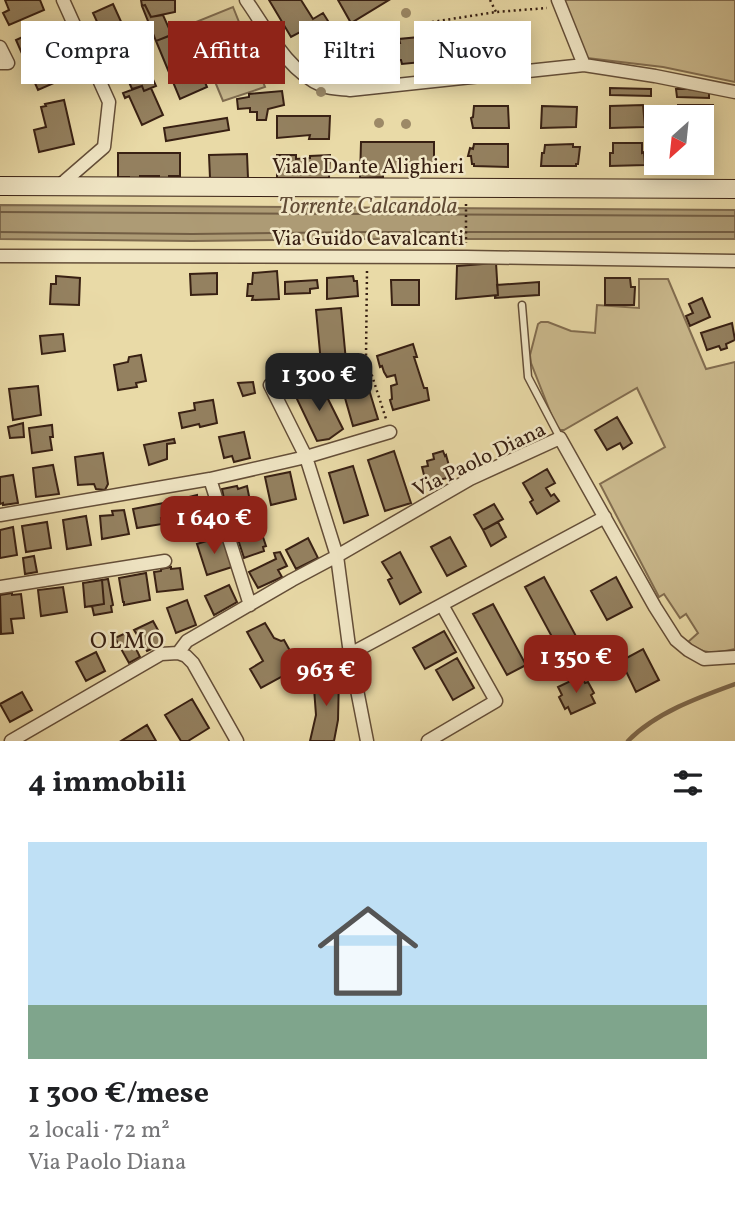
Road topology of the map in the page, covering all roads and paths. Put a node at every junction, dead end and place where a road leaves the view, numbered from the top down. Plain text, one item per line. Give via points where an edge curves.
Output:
1 (63, 0) edge
2 (246, 0) edge
3 (490, 0) edge
4 (560, 4) edge
5 (496, 12) junction
6 (438, 21) edge
7 (0, 47) edge
8 (0, 64) edge
9 (584, 65) junction
10 (735, 92) edge
11 (0, 186) edge
12 (59, 186) junction
13 (466, 189) junction
14 (735, 190) edge
15 (0, 256) edge
16 (367, 257) junction
17 (466, 257) junction
18 (735, 261) edge
19 (522, 305) dead end
20 (270, 385) dead end
21 (390, 432) joint
22 (560, 438) junction
23 (306, 457) junction
24 (210, 479) junction
25 (0, 515) edge
26 (605, 517) junction
27 (337, 556) junction
28 (165, 561) dead end
29 (0, 587) edge
30 (250, 605) junction
31 (442, 605) junction
32 (178, 653) junction
33 (349, 653) junction
34 (735, 657) edge
35 (11, 741) edge
36 (237, 741) edge
37 (367, 741) edge
38 (428, 741) edge

1 - 12 street via 108,102 103,147
2 - 9 street via 300,74 325,87 351,90
3 - 5 path
4 - 5 path
4 - 9 street
5 - 6 path
7 - 8 street via 8,62
9 - 10 street
11 - 12 street, Viale Dante Alighieri
12 - 13 street, Viale Dante Alighieri
13 - 14 street, Viale Dante Alighieri
13 - 17 path
15 - 16 street, Via Guido Cavalcanti
16 - 17 street, Via Guido Cavalcanti
16 - 21 path via 366,357
17 - 18 street, Via Guido Cavalcanti
19 - 22 lane via 528,377
20 - 23 street
21 - 23 street
22 - 26 street, Via Paolo Diana
22 - 27 street, Via Paolo Diana via 470,479
23 - 24 street
23 - 27 street
24 - 25 street
24 - 30 street
26 - 31 street
26 - 34 street, Via Paolo Diana via 676,640 704,659
27 - 30 street, Via Paolo Diana
27 - 33 street
28 - 29 street
30 - 32 street, Via Paolo Diana via 187,641
31 - 33 street
31 - 38 street via 496,701
32 - 35 street, Via Paolo Diana via 161,654
32 - 36 street via 193,663
33 - 37 street

